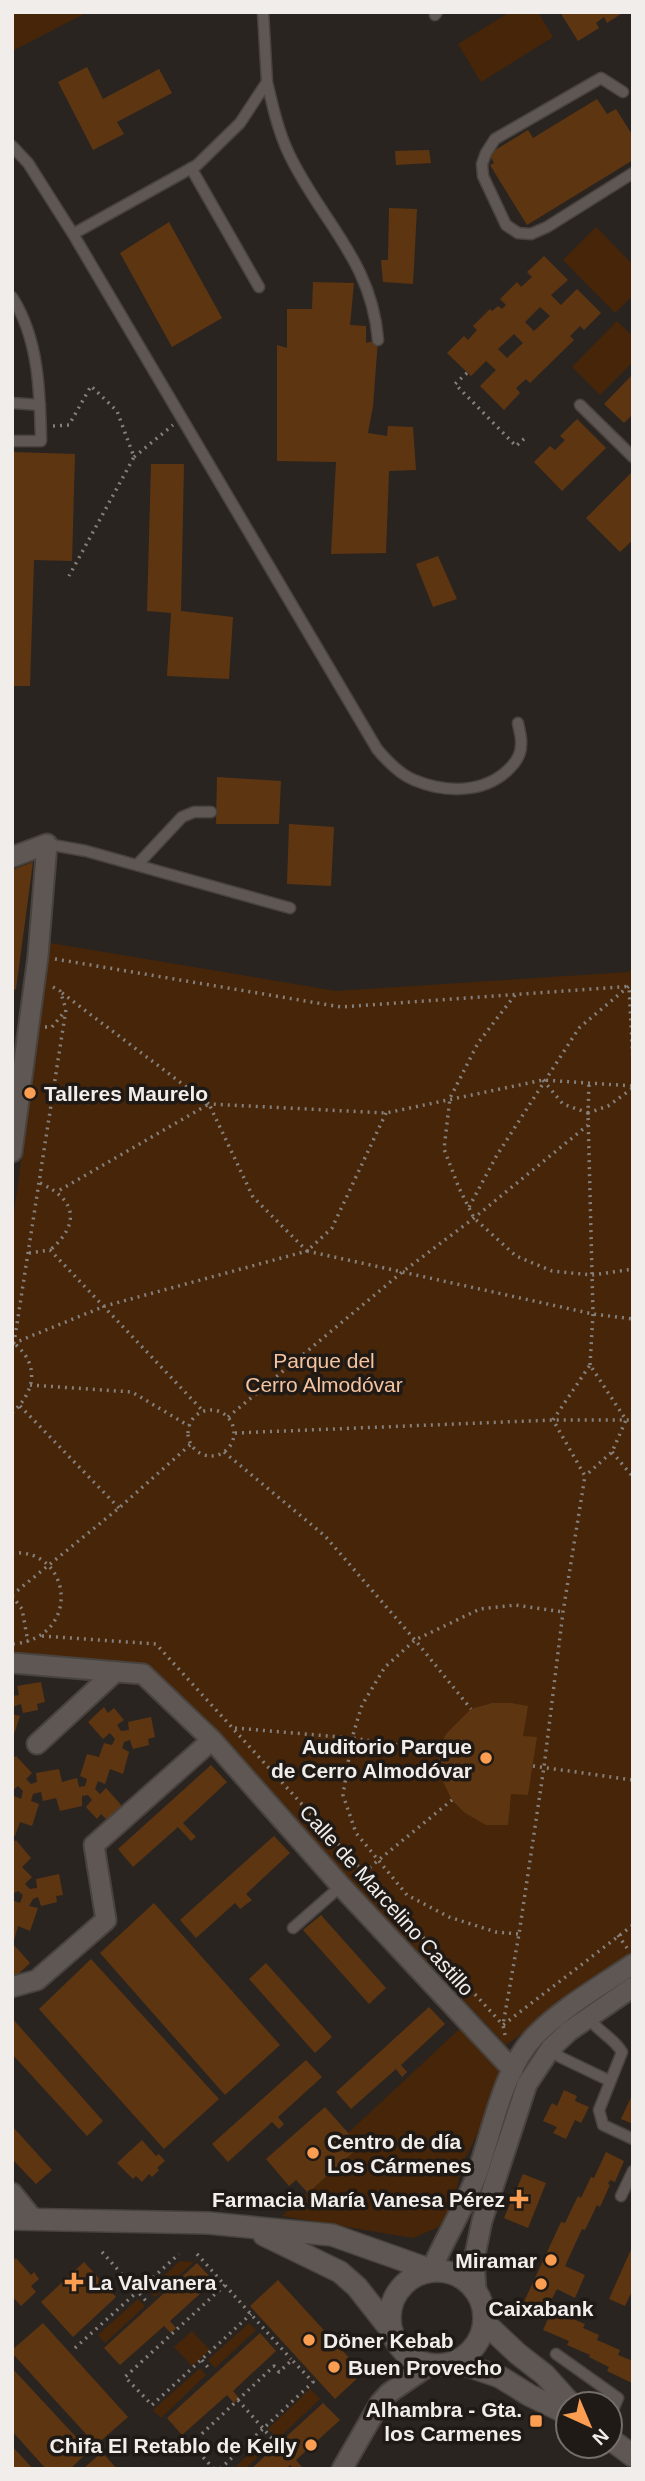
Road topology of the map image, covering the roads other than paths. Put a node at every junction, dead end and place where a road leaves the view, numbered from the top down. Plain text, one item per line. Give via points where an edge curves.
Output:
1 (263, 12) edge
2 (267, 82) junction
3 (623, 92) dead end
4 (12, 146) edge
5 (191, 168) junction
6 (633, 173) edge
7 (73, 234) junction
8 (259, 288) dead end
9 (12, 297) edge
10 (378, 340) dead end
11 (12, 402) edge
12 (40, 405) junction
13 (580, 405) dead end
14 (12, 441) edge
15 (633, 457) edge
16 (518, 723) dead end
17 (211, 812) dead end
18 (47, 844) junction
19 (12, 857) edge
20 (137, 866) junction
21 (290, 908) dead end
22 (33, 990) junction
23 (12, 1006) edge
24 (12, 1152) edge
25 (12, 1662) edge
26 (115, 1672) junction
27 (212, 1740) junction
28 (37, 1744) dead end
29 (341, 1886) junction
30 (293, 1928) dead end
31 (633, 1964) edge
32 (12, 1987) edge
33 (633, 1987) edge
34 (589, 2018) junction
35 (551, 2048) junction
36 (513, 2070) junction
37 (610, 2081) junction
38 (633, 2139) edge
39 (633, 2171) edge
40 (12, 2193) edge
41 (621, 2196) dead end
42 (23, 2219) edge
43 (250, 2228) junction
44 (431, 2270) junction
45 (476, 2290) junction
46 (485, 2323) junction
47 (390, 2329) junction
48 (556, 2354) dead end
49 (456, 2362) junction
50 (430, 2365) junction
51 (558, 2390) edge
52 (607, 2390) edge
53 (554, 2407) edge
54 (342, 2469) edge

1 - 2 lane
2 - 5 lane via 240,124
2 - 10 lane via 290,156 369,290
3 - 6 lane via 601,78 495,138 485,153 483,176 506,225 531,234
4 - 7 lane
5 - 7 lane
5 - 8 lane
7 - 16 lane via 390,764 412,779 436,787 462,790 486,785 516,762 522,745
9 - 12 lane via 35,355
11 - 12 lane
12 - 14 lane via 41,441
13 - 15 lane
17 - 20 lane via 182,817
18 - 19 street
18 - 20 lane
18 - 22 street
20 - 21 lane
22 - 23 street
22 - 24 street
25 - 26 street, Calle de Marcelino Castillo
26 - 27 street, Calle de Marcelino Castillo via 143,1674
26 - 28 street
27 - 29 street, Calle de Marcelino Castillo
27 - 32 street via 94,1845 106,1920 37,1980
29 - 30 lane
29 - 36 street, Calle de Marcelino Castillo
31 - 36 street via 534,2037
33 - 34 street
34 - 35 street
34 - 37 lane via 622,2052
35 - 37 lane
35 - 45 street via 527,2084 486,2205 474,2260
36 - 44 street via 466,2200
37 - 38 lane via 599,2110 603,2125
39 - 41 lane
40 - 42 street
42 - 43 main road
43 - 44 main road via 332,2235
43 - 47 main road via 340,2272
44 - 45 main road via 464,2278
44 - 47 main road via 412,2277 398,2291 390,2309
45 - 46 main road
46 - 49 main road via 476,2346
46 - 51 main road
47 - 50 main road via 401,2350
48 - 52 lane
49 - 50 main road
49 - 53 main road via 500,2377
50 - 54 street via 380,2403

